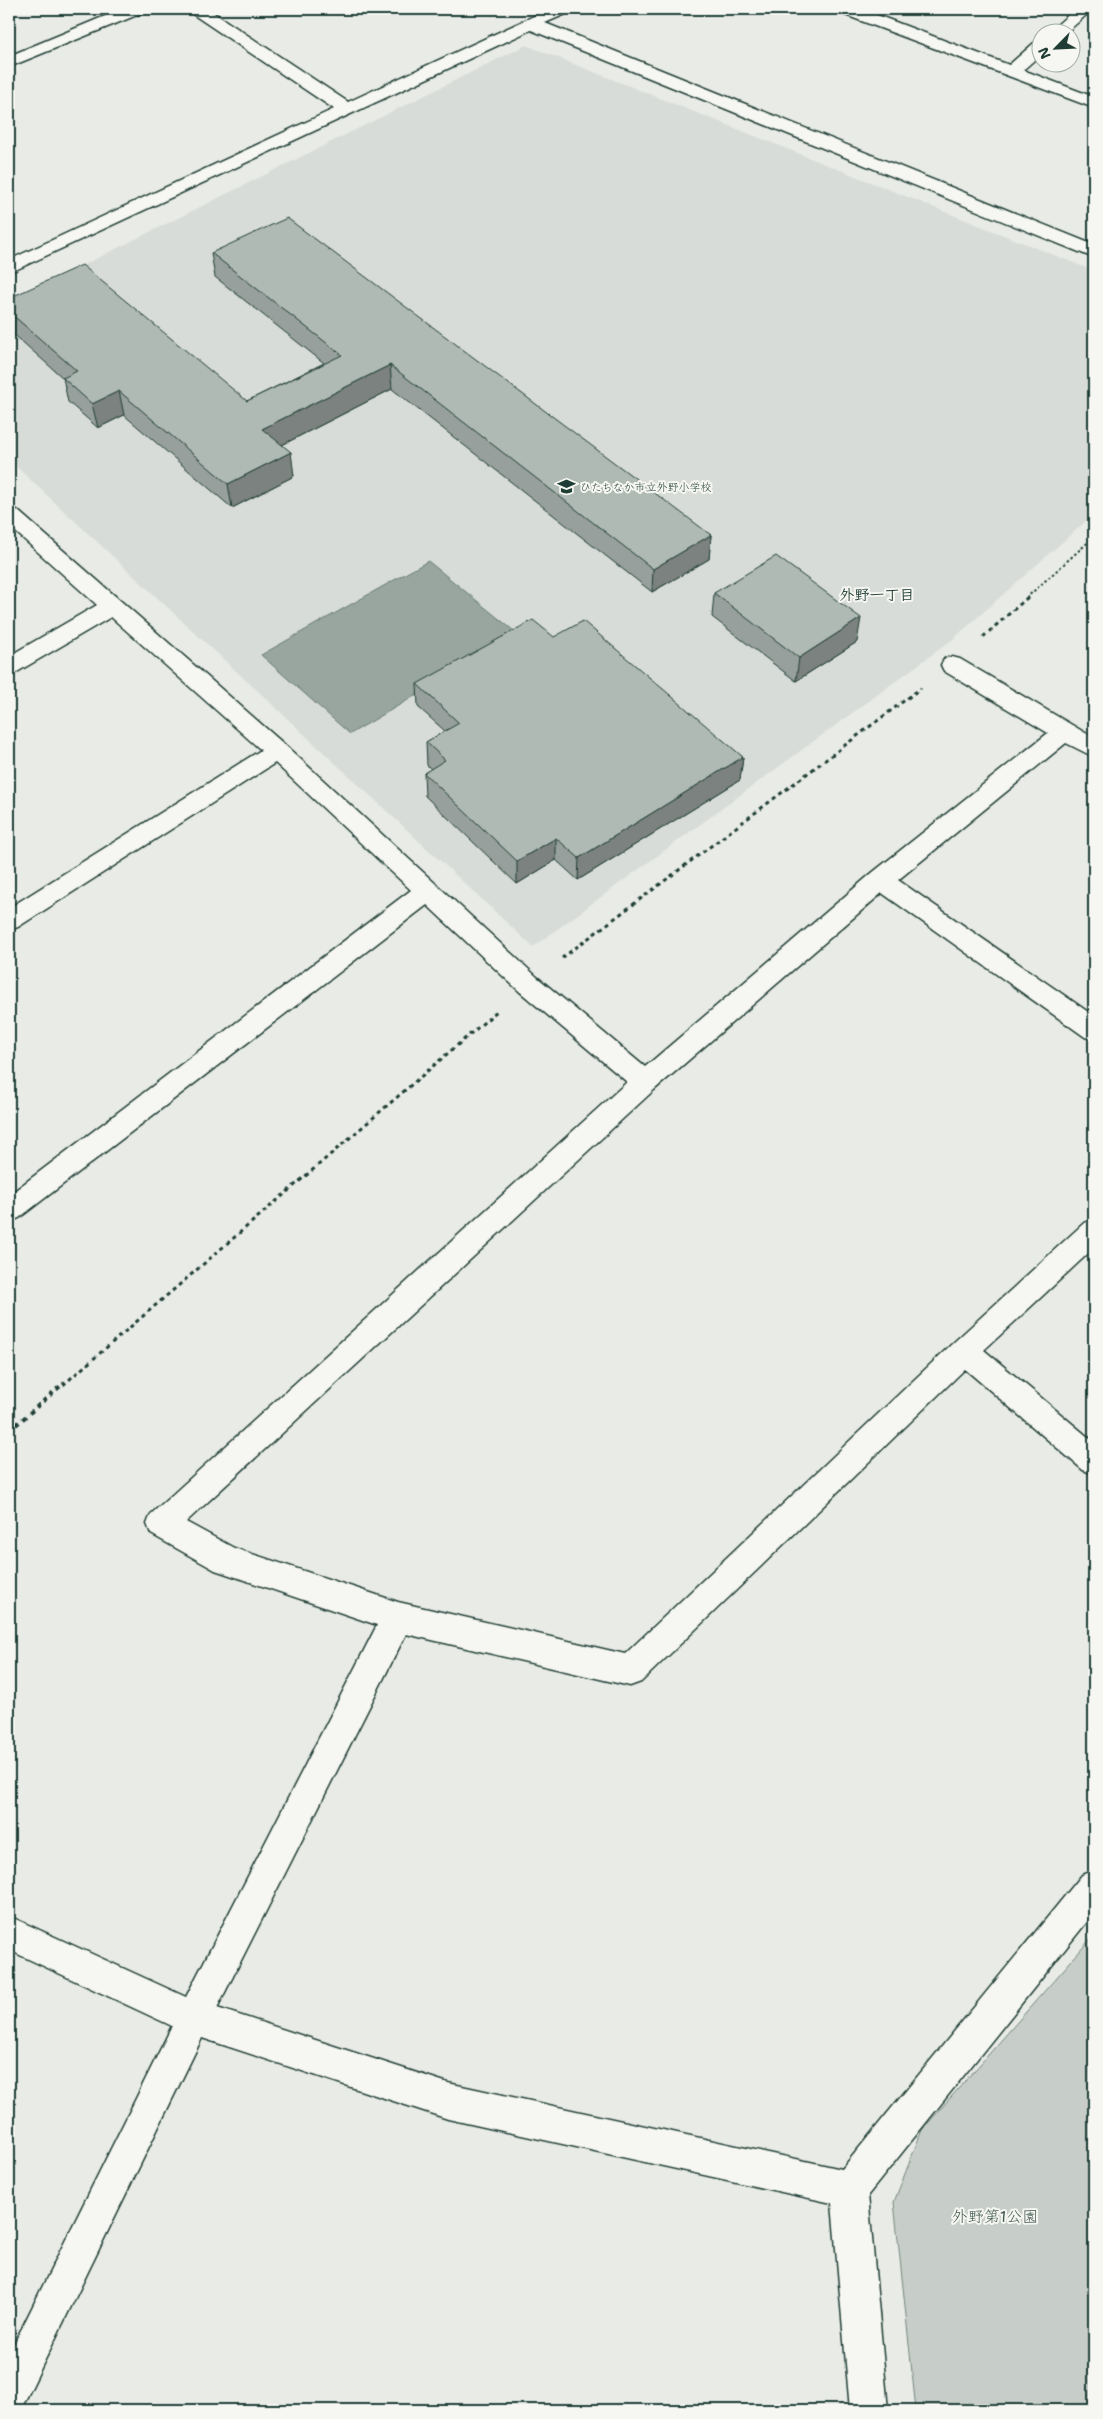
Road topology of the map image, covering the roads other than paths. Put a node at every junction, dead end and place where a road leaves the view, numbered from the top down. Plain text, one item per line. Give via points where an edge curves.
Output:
1 (136, 9) edge
2 (197, 9) edge
3 (562, 9) edge
4 (846, 9) edge
5 (1085, 9) edge
6 (1069, 22) edge
7 (531, 24) junction
8 (1030, 56) edge
9 (9, 62) edge
10 (1012, 72) junction
11 (1094, 103) edge
12 (346, 109) junction
13 (1094, 252) edge
14 (9, 267) edge
15 (9, 515) edge
16 (113, 606) junction
17 (952, 665) dead end
18 (9, 666) edge
19 (1066, 731) junction
20 (1094, 749) edge
21 (277, 751) junction
22 (881, 880) junction
23 (428, 891) junction
24 (9, 920) edge
25 (1094, 1030) edge
26 (645, 1082) junction
27 (9, 1210) edge
28 (1094, 1231) edge
29 (964, 1351) junction
30 (1094, 1460) edge
31 (398, 1617) junction
32 (1094, 1887) edge
33 (9, 1933) edge
34 (194, 2018) junction
35 (849, 2189) junction
36 (9, 2394) edge
37 (869, 2410) edge

1 - 9 street
2 - 12 street
3 - 7 street
4 - 10 street
5 - 6 street
7 - 12 street
7 - 13 street
8 - 10 street
10 - 11 street
12 - 14 street
15 - 16 street
16 - 18 street
16 - 21 street
17 - 19 street
19 - 20 street
19 - 22 street
21 - 23 street
21 - 24 street
22 - 25 street
22 - 26 street
23 - 26 street via 528,984
23 - 27 street
26 - 31 street via 162,1524 226,1560
28 - 29 street
29 - 30 street
29 - 31 street via 630,1671
31 - 34 street
32 - 35 street
33 - 34 street
34 - 35 street via 448,2101
34 - 36 street
35 - 37 street

